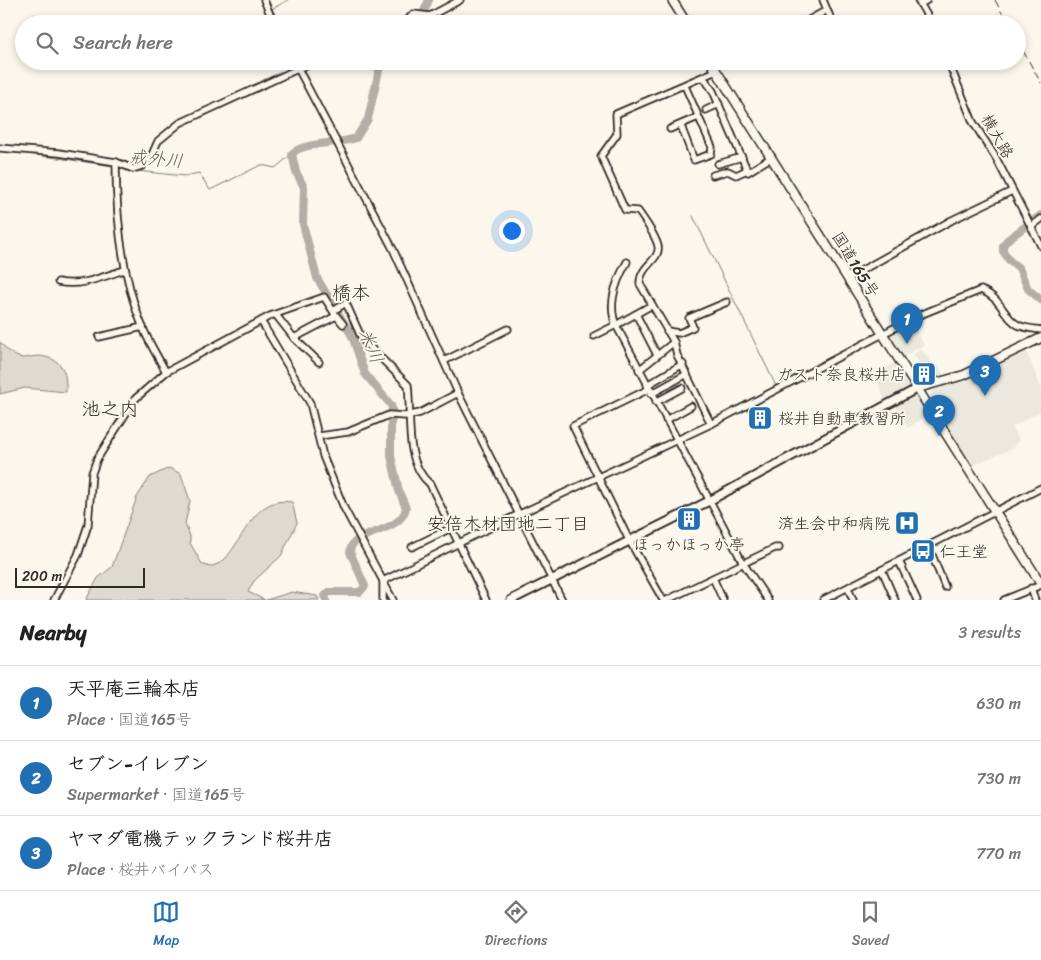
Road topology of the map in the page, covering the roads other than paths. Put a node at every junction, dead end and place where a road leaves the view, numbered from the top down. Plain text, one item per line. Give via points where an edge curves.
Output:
1 (262, 0) edge
2 (460, 0) edge
3 (672, 0) edge
4 (823, 0) edge
5 (928, 0) edge
6 (919, 2) edge
7 (827, 10) junction
8 (268, 15) edge
9 (432, 15) edge
10 (681, 15) edge
11 (818, 15) edge
12 (829, 15) edge
13 (927, 15) edge
14 (296, 70) edge
15 (299, 70) edge
16 (716, 70) joint
17 (952, 70) edge
18 (704, 78) junction
19 (685, 86) junction
20 (719, 104) junction
21 (706, 110) dead end
22 (698, 117) junction
23 (681, 126) junction
24 (670, 129) dead end
25 (0, 148) edge
26 (742, 157) junction
27 (772, 157) junction
28 (116, 162) junction
29 (718, 164) dead end
30 (747, 170) junction
31 (714, 176) dead end
32 (1012, 191) junction
33 (1041, 218) edge
34 (1030, 225) junction
35 (1041, 246) edge
36 (627, 262) dead end
37 (124, 270) junction
38 (848, 278) junction
39 (58, 282) dead end
40 (726, 302) dead end
41 (652, 305) junction
42 (334, 313) junction
43 (636, 314) junction
44 (276, 315) junction
45 (261, 322) junction
46 (343, 324) dead end
47 (616, 325) junction
48 (143, 327) junction
49 (508, 329) dead end
50 (1041, 330) edge
51 (667, 331) junction
52 (884, 334) junction
53 (594, 336) dead end
54 (99, 337) dead end
55 (294, 338) junction
56 (1041, 338) edge
57 (674, 342) junction
58 (658, 355) junction
59 (444, 361) junction
60 (319, 362) dead end
61 (683, 364) junction
62 (639, 370) junction
63 (166, 372) junction
64 (687, 374) junction
65 (682, 388) dead end
66 (918, 388) junction
67 (649, 389) junction
68 (458, 393) junction
69 (656, 402) junction
70 (691, 406) dead end
71 (411, 415) junction
72 (666, 420) junction
73 (711, 424) junction
74 (319, 436) junction
75 (677, 440) junction
76 (598, 476) junction
77 (1041, 488) edge
78 (709, 501) junction
79 (995, 512) junction
80 (519, 514) junction
81 (451, 528) junction
82 (629, 540) junction
83 (459, 543) junction
84 (928, 545) junction
85 (412, 547) dead end
86 (779, 548) dead end
87 (899, 561) junction
88 (743, 563) junction
89 (882, 570) junction
90 (551, 578) junction
91 (712, 578) junction
92 (383, 581) junction
93 (1041, 585) edge
94 (946, 587) dead end
95 (848, 588) junction
96 (1031, 588) junction
97 (54, 600) edge
98 (383, 600) edge
99 (393, 600) edge
100 (486, 600) edge
101 (511, 600) edge
102 (562, 600) edge
103 (663, 600) edge
104 (667, 600) edge
105 (723, 600) edge
106 (768, 600) edge
107 (823, 600) edge
108 (853, 600) edge
109 (895, 600) edge
110 (917, 600) edge
111 (1004, 600) edge
112 (1035, 600) edge

1 - 8 street
2 - 9 street
3 - 10 highway
4 - 7 street
5 - 6 street
6 - 13 street
7 - 11 street
7 - 12 street
14 - 28 street via 171,128 142,166 133,168
15 - 59 street via 393,249
16 - 18 street
16 - 27 highway, 国道165号
17 - 32 street, 横大路 via 974,122
18 - 19 street
18 - 20 street
19 - 22 street
19 - 41 street via 616,114 617,134 600,156 625,210 638,211 658,245 656,256 640,277 640,284
20 - 21 street
20 - 26 street
22 - 23 street
22 - 23 street via 712,147 711,154 694,160
23 - 24 street
25 - 28 street
26 - 29 street
26 - 30 street
27 - 30 street
27 - 38 highway, 国道165号
28 - 37 street
30 - 31 street via 736,175 728,171
32 - 34 street, 横大路
32 - 38 street
33 - 34 street
34 - 35 street, 横大路
36 - 47 street via 618,278 611,312
37 - 39 street via 82,283
37 - 48 street
38 - 52 highway, 国道165号
40 - 51 street via 689,318 693,327 679,333
41 - 43 street
41 - 51 street
42 - 44 street via 324,297
42 - 46 street
42 - 55 street
42 - 71 street via 346,303 362,340 408,385
43 - 47 street
43 - 58 street
44 - 45 street
44 - 55 street
45 - 63 street
45 - 74 street via 310,403
47 - 53 street
47 - 62 street
48 - 54 street
48 - 63 street
49 - 59 street
50 - 52 street via 1020,326 994,295 981,290 915,317
51 - 57 street
52 - 66 highway, 国道165号
52 - 73 street
55 - 60 street
56 - 66 highway via 964,375
57 - 58 street
57 - 61 street
58 - 62 street
59 - 68 street
61 - 64 street
61 - 67 street
62 - 67 street
63 - 97 street via 129,406 97,459 92,472 88,525 78,555
64 - 67 street
64 - 73 street
65 - 69 street
66 - 78 main road
66 - 79 highway, 国道165号
67 - 69 street
67 - 76 street via 573,426
68 - 71 street
68 - 80 street
69 - 72 street
70 - 72 street
71 - 74 street via 389,416 348,432
71 - 81 street via 413,459 422,478 430,484
72 - 75 street
73 - 75 street
74 - 92 street via 323,456 344,508
75 - 76 street
75 - 78 street
76 - 80 street
76 - 82 street
77 - 79 street
78 - 82 main road
78 - 88 street
79 - 84 street
79 - 93 highway, 国道165号
80 - 83 street
80 - 90 street
81 - 83 street
81 - 85 street
82 - 90 main road
82 - 103 street
83 - 92 street
83 - 100 street
84 - 87 street
84 - 94 street
86 - 88 street
87 - 89 street
87 - 110 street
88 - 91 street
88 - 106 street
89 - 95 street
89 - 109 street
90 - 101 main road
90 - 102 street
91 - 104 street
91 - 105 street
92 - 98 street
92 - 99 street
93 - 96 street
95 - 107 street
95 - 108 street
96 - 111 street
96 - 112 street

